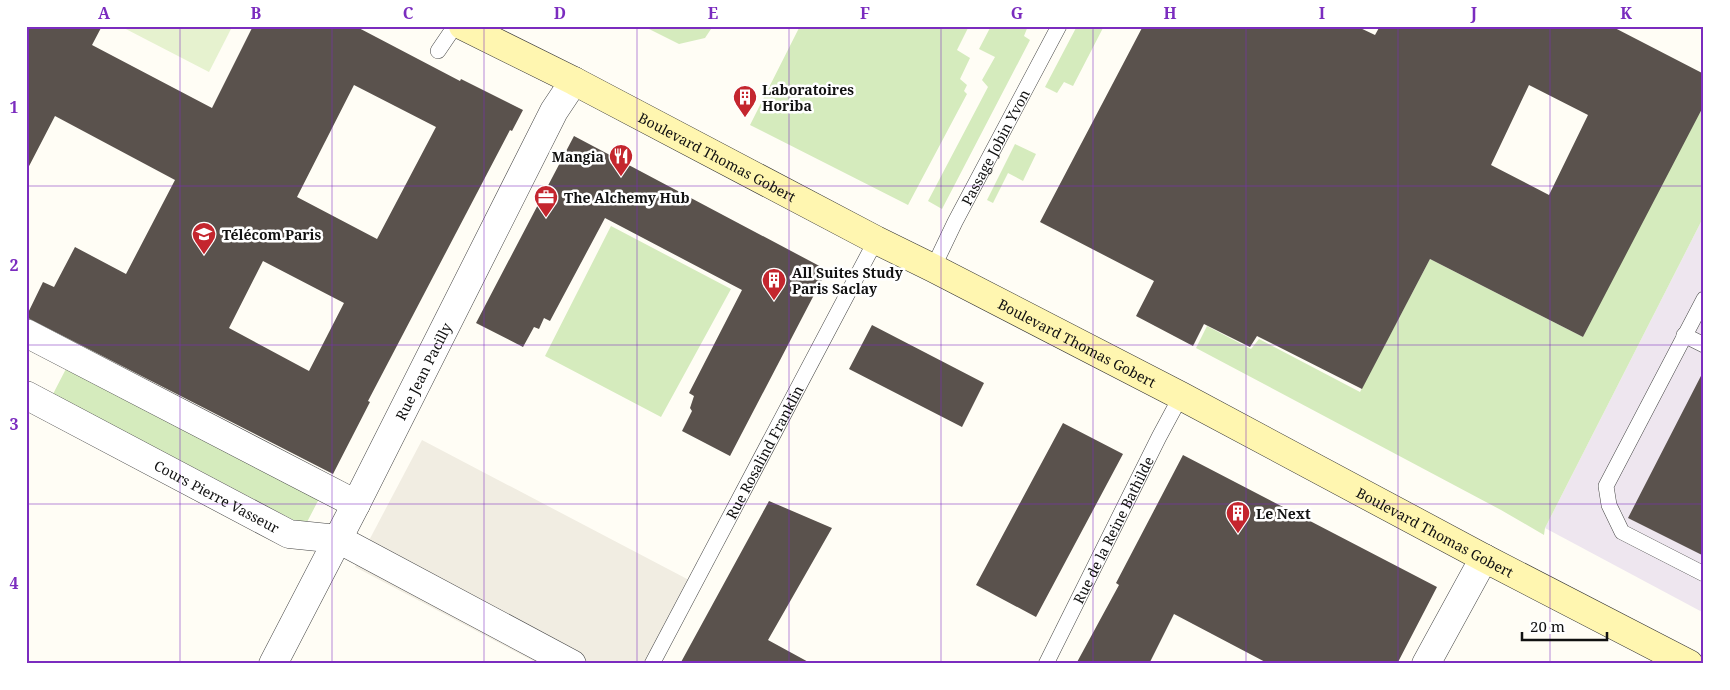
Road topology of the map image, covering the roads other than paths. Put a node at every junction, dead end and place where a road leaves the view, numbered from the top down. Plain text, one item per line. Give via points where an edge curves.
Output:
1 (456, 26) edge
2 (464, 26) edge
3 (1059, 26) edge
4 (438, 51) dead end
5 (574, 82) junction
6 (876, 240) junction
7 (933, 268) junction
8 (1704, 299) edge
9 (26, 333) edge
10 (1684, 335) junction
11 (1704, 345) edge
12 (26, 395) edge
13 (1181, 396) junction
14 (356, 504) junction
15 (338, 539) junction
16 (1484, 558) junction
17 (1704, 574) edge
18 (273, 664) edge
19 (572, 664) edge
20 (652, 664) edge
21 (1046, 664) edge
22 (1426, 664) edge
23 (1689, 664) edge

1 - 4 lane
2 - 5 main road, Boulevard Thomas Gobert
3 - 7 lane, Passage Jobin Yvon
5 - 6 main road, Boulevard Thomas Gobert
5 - 14 street, Rue Jean Pacilly via 554,111
6 - 7 main road, Boulevard Thomas Gobert
6 - 20 lane, Rue Rosalind Franklin
7 - 13 main road, Boulevard Thomas Gobert
8 - 10 lane
9 - 14 street
10 - 11 lane
10 - 17 lane via 1606,486 1609,505 1622,532
12 - 15 street, Cours Pierre Vasseur via 289,534
13 - 16 main road, Boulevard Thomas Gobert
13 - 21 lane, Rue de la Reine Bathilde
14 - 15 street, Rue Jean Pacilly
15 - 18 street, Rue Jean Pacilly
15 - 19 street, Cours Pierre Vasseur
16 - 22 street
16 - 23 main road, Boulevard Thomas Gobert

